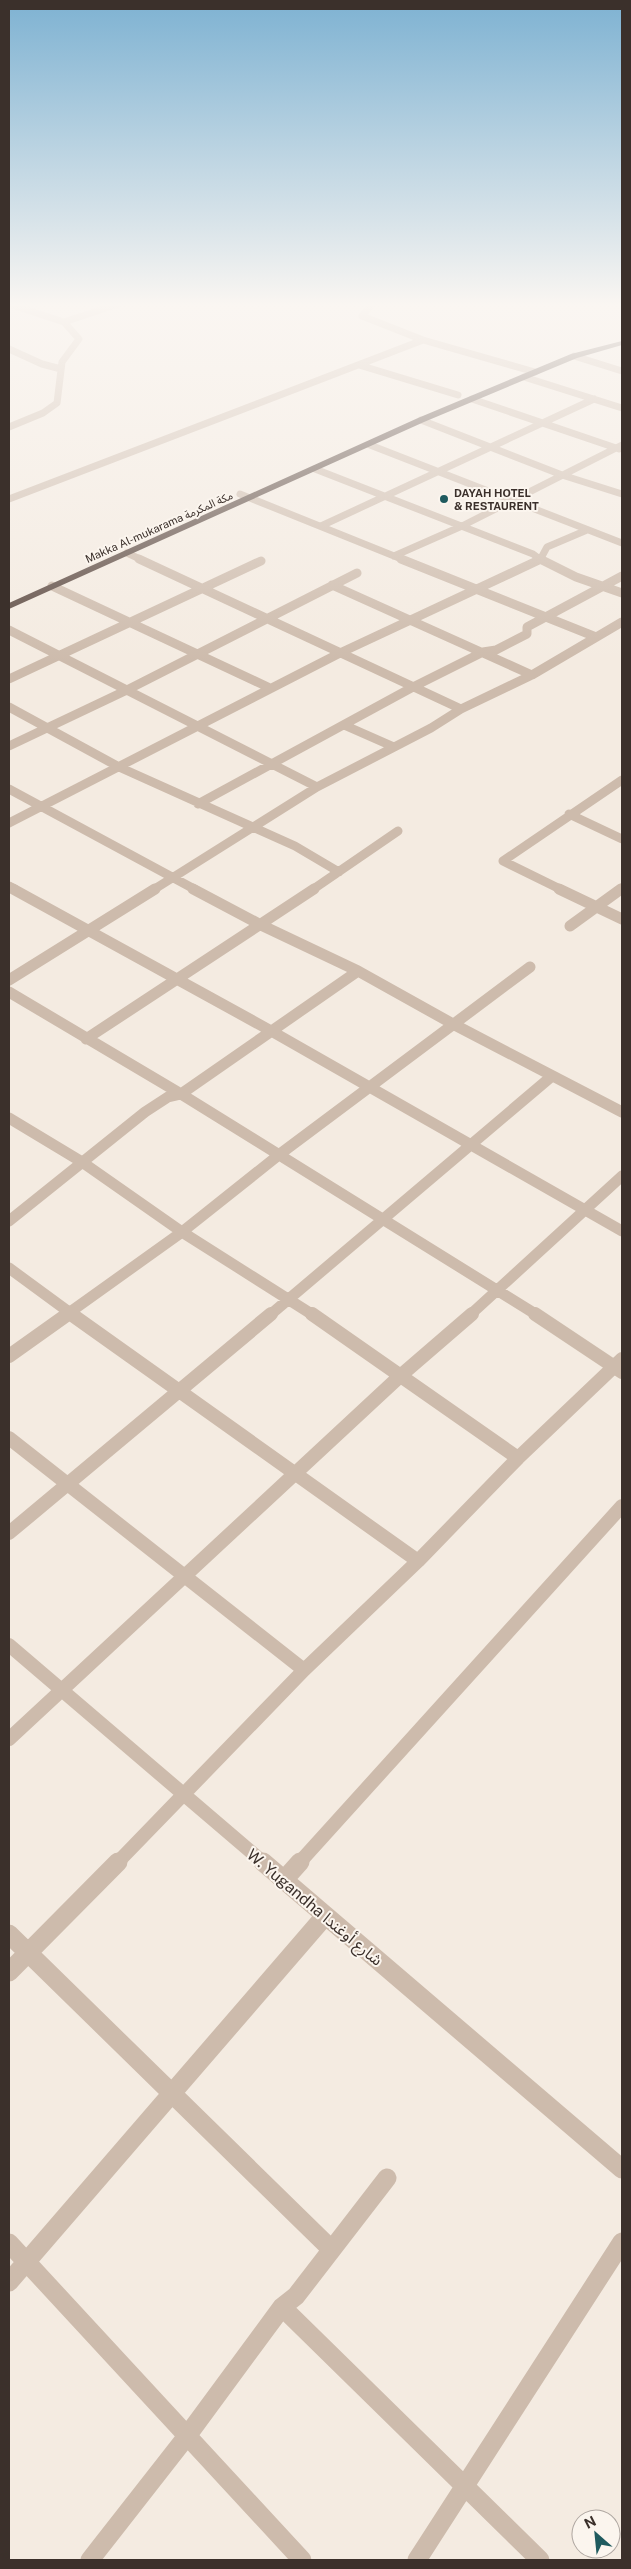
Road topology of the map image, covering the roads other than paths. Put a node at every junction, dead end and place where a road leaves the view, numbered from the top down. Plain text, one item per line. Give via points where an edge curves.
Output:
1 (207, 423) edge
2 (397, 423) edge
3 (415, 423) edge
4 (428, 423) edge
5 (538, 423) edge
6 (541, 424) junction
7 (370, 444) junction
8 (490, 447) junction
9 (620, 448) edge
10 (316, 469) junction
11 (437, 472) junction
12 (562, 475) junction
13 (240, 494) junction
14 (622, 494) edge
15 (386, 496) junction
16 (252, 498) junction
17 (9, 499) edge
18 (513, 499) junction
19 (322, 526) junction
20 (462, 526) junction
21 (587, 530) junction
22 (622, 543) edge
23 (128, 554) junction
24 (394, 556) junction
25 (540, 560) junction
26 (261, 561) dead end
27 (357, 574) dead end
28 (622, 576) edge
29 (332, 585) junction
30 (52, 586) junction
31 (602, 586) junction
32 (202, 589) junction
33 (476, 589) junction
34 (622, 592) edge
35 (9, 595) edge
36 (9, 606) edge
37 (548, 616) junction
38 (266, 620) junction
39 (408, 620) junction
40 (622, 622) edge
41 (127, 623) junction
42 (9, 630) edge
43 (596, 637) junction
44 (483, 652) junction
45 (340, 653) junction
46 (198, 654) junction
47 (60, 655) junction
48 (532, 675) junction
49 (9, 679) edge
50 (414, 687) junction
51 (270, 688) junction
52 (127, 690) junction
53 (9, 707) edge
54 (461, 709) junction
55 (344, 725) junction
56 (198, 726) junction
57 (48, 727) junction
58 (9, 746) edge
59 (394, 747) junction
60 (272, 764) junction
61 (119, 767) junction
62 (622, 780) edge
63 (317, 787) junction
64 (9, 789) edge
65 (198, 804) junction
66 (41, 807) junction
67 (569, 814) junction
68 (9, 823) edge
69 (251, 828) junction
70 (398, 831) dead end
71 (622, 839) edge
72 (339, 872) junction
73 (172, 876) junction
74 (9, 886) edge
75 (622, 888) edge
76 (596, 906) junction
77 (622, 919) edge
78 (261, 925) junction
79 (570, 926) dead end
80 (86, 931) junction
81 (530, 967) dead end
82 (358, 971) junction
83 (9, 980) edge
84 (176, 980) junction
85 (9, 992) edge
86 (453, 1024) junction
87 (273, 1032) junction
88 (86, 1039) junction
89 (552, 1076) junction
90 (369, 1087) junction
91 (181, 1094) junction
92 (622, 1112) edge
93 (9, 1118) edge
94 (472, 1145) junction
95 (280, 1154) junction
96 (82, 1162) junction
97 (622, 1176) edge
98 (584, 1210) junction
99 (385, 1219) junction
100 (9, 1221) edge
101 (622, 1231) edge
102 (182, 1232) junction
103 (9, 1268) edge
104 (499, 1290) junction
105 (289, 1298) junction
106 (68, 1312) junction
107 (9, 1356) edge
108 (620, 1366) edge
109 (399, 1377) junction
110 (178, 1392) junction
111 (9, 1438) edge
112 (518, 1458) junction
113 (296, 1473) junction
114 (68, 1484) junction
115 (622, 1506) edge
116 (9, 1534) edge
117 (418, 1561) junction
118 (186, 1576) junction
119 (9, 1645) edge
120 (304, 1670) junction
121 (63, 1688) junction
122 (9, 1739) edge
123 (184, 1796) junction
124 (283, 1880) junction
125 (325, 1916) junction
126 (9, 1934) edge
127 (28, 1953) junction
128 (9, 1972) edge
129 (172, 2093) junction
130 (622, 2169) edge
131 (386, 2178) dead end
132 (622, 2242) edge
133 (9, 2243) edge
134 (331, 2249) junction
135 (26, 2262) junction
136 (9, 2282) edge
137 (282, 2308) junction
138 (187, 2436) junction
139 (465, 2487) junction
140 (90, 2560) edge
141 (302, 2560) edge
142 (417, 2560) edge
143 (540, 2560) edge

1 - 17 street
2 - 13 highway, Makka Al-mukarama مكة المكرمة
3 - 7 highway, Makka Al-mukarama مكة المكرمة
4 - 8 street
5 - 6 street
6 - 8 street
6 - 9 street
7 - 10 highway, Makka Al-mukarama مكة المكرمة
7 - 11 street
8 - 11 street
8 - 12 street
9 - 12 street
10 - 15 street
10 - 16 highway, Makka Al-mukarama مكة المكرمة
11 - 15 street
11 - 18 street
12 - 14 street
12 - 18 street
13 - 16 street
13 - 35 highway, Makka Al-mukarama مكة المكرمة
15 - 19 street
15 - 20 street
16 - 19 street
16 - 23 highway, Makka Al-mukarama مكة المكرمة
18 - 20 street
18 - 21 street
19 - 24 street
20 - 24 street
20 - 25 street via 533,554
21 - 22 street
21 - 25 street via 547,547
23 - 30 highway, Makka Al-mukarama مكة المكرمة
23 - 32 street
24 - 33 street
25 - 31 street
25 - 33 street
26 - 32 street
27 - 29 street
28 - 31 street
29 - 38 street
29 - 39 street
30 - 36 highway, Makka Al-mukarama مكة المكرمة
30 - 41 street
31 - 34 street
31 - 37 street
32 - 38 street
32 - 41 street
33 - 37 street
33 - 39 street
37 - 43 street
37 - 44 street via 527,627 527,634 520,639
38 - 45 street
38 - 46 street
39 - 44 street
39 - 45 street
40 - 43 street
41 - 46 street
41 - 47 street
42 - 47 street
43 - 48 street
44 - 48 street
44 - 50 street
45 - 50 street
45 - 51 street
46 - 51 street
46 - 52 street
47 - 49 street
47 - 52 street
48 - 54 street
50 - 54 street
50 - 55 street
51 - 56 street
52 - 56 street
52 - 57 street
53 - 57 street
54 - 59 street
55 - 59 street
55 - 60 street
56 - 60 street
56 - 61 street
57 - 58 street
57 - 61 street
59 - 63 street
60 - 63 street
60 - 65 street
61 - 65 street
61 - 66 street
62 - 67 street
63 - 69 street
64 - 66 street
65 - 69 street
66 - 68 street
66 - 73 street
67 - 71 street
67 - 76 street via 503,860
69 - 72 street via 295,846
69 - 73 street
70 - 72 street
72 - 78 street
73 - 78 street
73 - 80 street
74 - 80 street
75 - 76 street
76 - 77 street
76 - 79 street
78 - 82 street
78 - 84 street
80 - 83 street
80 - 84 street
81 - 86 street
82 - 86 street
82 - 87 street
84 - 87 street
84 - 88 street
85 - 88 street
86 - 89 street
86 - 90 street
87 - 90 street
87 - 91 street
88 - 91 street
89 - 92 street
89 - 94 street
90 - 94 street
90 - 95 street
91 - 95 street
91 - 96 street via 168,1097 145,1112
93 - 96 street
94 - 98 street
94 - 99 street
95 - 99 street
95 - 102 street
96 - 100 street
96 - 102 street
97 - 98 street
98 - 101 street
98 - 104 street
99 - 104 street
99 - 105 street
102 - 105 street
102 - 106 street
103 - 106 street
104 - 108 street
104 - 109 street
105 - 109 street
105 - 110 street
106 - 107 street
106 - 110 street
108 - 112 street
109 - 112 street
109 - 113 street
110 - 113 street
110 - 114 street
111 - 114 street
112 - 117 street
113 - 117 street
113 - 118 street
114 - 116 street
114 - 118 street
115 - 124 street
117 - 120 street
118 - 120 street
118 - 121 street
119 - 121 street, W. Yugandha شارع أوغندا
120 - 123 street
121 - 122 street
121 - 123 street, W. Yugandha شارع أوغندا
123 - 124 street, W. Yugandha شارع أوغندا
123 - 127 street
124 - 125 street, W. Yugandha شارع أوغندا
125 - 129 street
125 - 130 street, W. Yugandha شارع أوغندا
126 - 127 street
127 - 128 street
127 - 129 street
129 - 134 street
129 - 135 street
131 - 134 street
132 - 139 street
133 - 135 street
134 - 137 street via 296,2296
135 - 136 street
135 - 138 street
137 - 138 street
137 - 139 street
138 - 140 street
138 - 141 street
139 - 142 street
139 - 143 street

